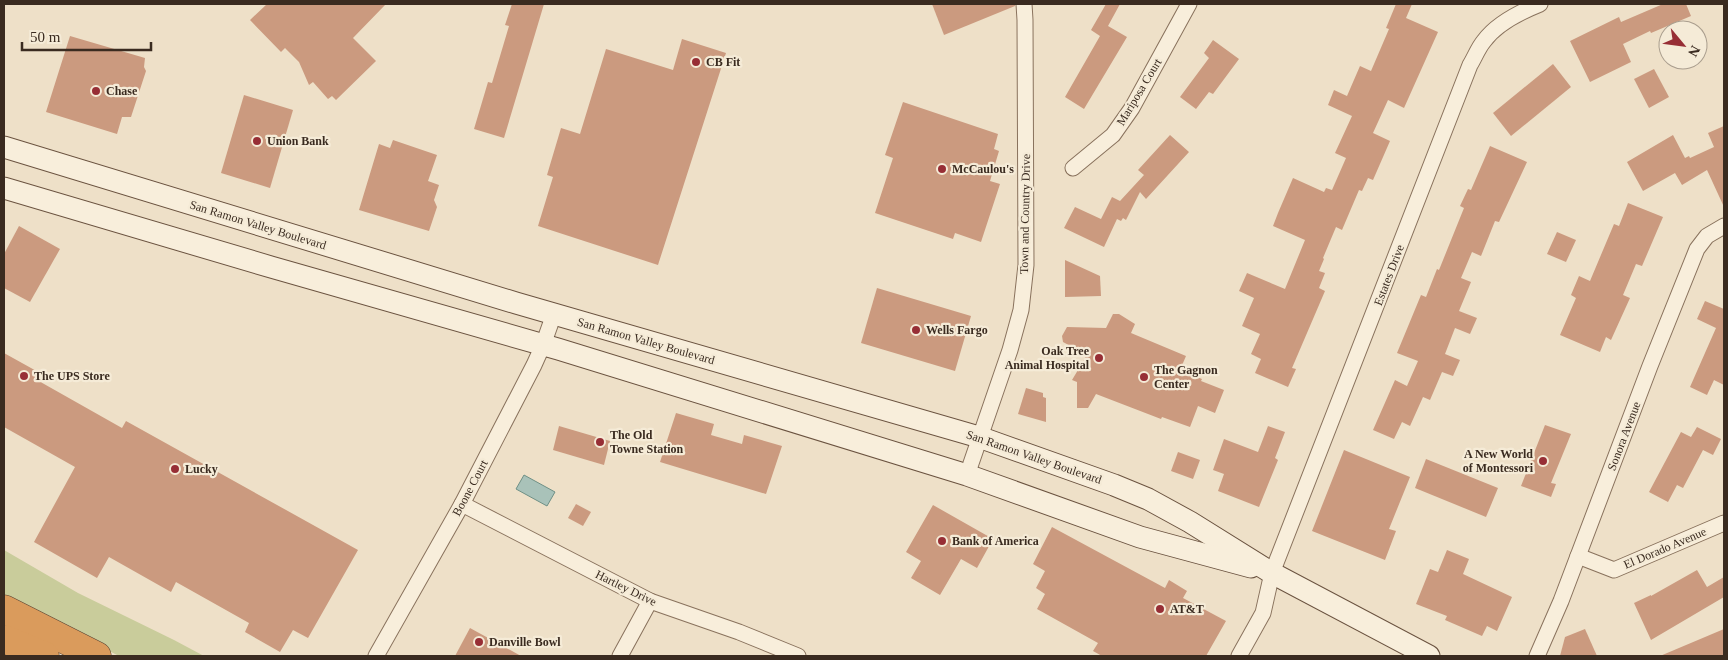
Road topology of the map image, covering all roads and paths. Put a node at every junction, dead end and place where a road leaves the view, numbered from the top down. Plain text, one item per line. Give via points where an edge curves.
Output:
1 (1024, 4) edge
2 (1188, 4) edge
3 (1540, 4) edge
4 (4, 148) edge
5 (1073, 168) dead end
6 (4, 188) edge
7 (1724, 226) edge
8 (554, 314) junction
9 (544, 345) junction
10 (979, 437) junction
11 (967, 474) junction
12 (462, 504) junction
13 (1724, 523) edge
14 (1578, 556) junction
15 (1272, 573) junction
16 (650, 601) junction
17 (4, 609) edge
18 (4, 639) edge
19 (45, 656) edge
20 (97, 656) edge
21 (376, 656) edge
22 (620, 656) edge
23 (798, 656) edge
24 (1238, 656) edge
25 (1428, 656) edge
26 (1537, 656) edge

1 - 10 street, Town and Country Drive via 1026,265 1021,310
2 - 5 street, Mariposa Court via 1132,108 1113,135
3 - 15 street, Estates Drive via 1522,11 1495,29 1483,41 1470,65
4 - 8 main road, San Ramon Valley Boulevard
6 - 9 main road, San Ramon Valley Boulevard
7 - 14 street, Sonora Avenue via 1707,236 1697,249
8 - 9 street, Boone Court
8 - 10 main road, San Ramon Valley Boulevard
9 - 11 main road, San Ramon Valley Boulevard
9 - 12 street, Boone Court
10 - 11 street, Town and Country Drive
10 - 15 main road, San Ramon Valley Boulevard via 1148,499
11 - 15 main road, San Ramon Valley Boulevard via 1140,537
12 - 16 street, Hartley Drive
12 - 21 street, Boone Court
13 - 14 street, El Dorado Avenue via 1614,570
14 - 26 street, Sonora Avenue
15 - 24 street, Estates Drive via 1263,614
15 - 25 main road, San Ramon Valley Boulevard
16 - 22 street
16 - 23 street, Hartley Drive
17 - 20 highway
18 - 19 highway

